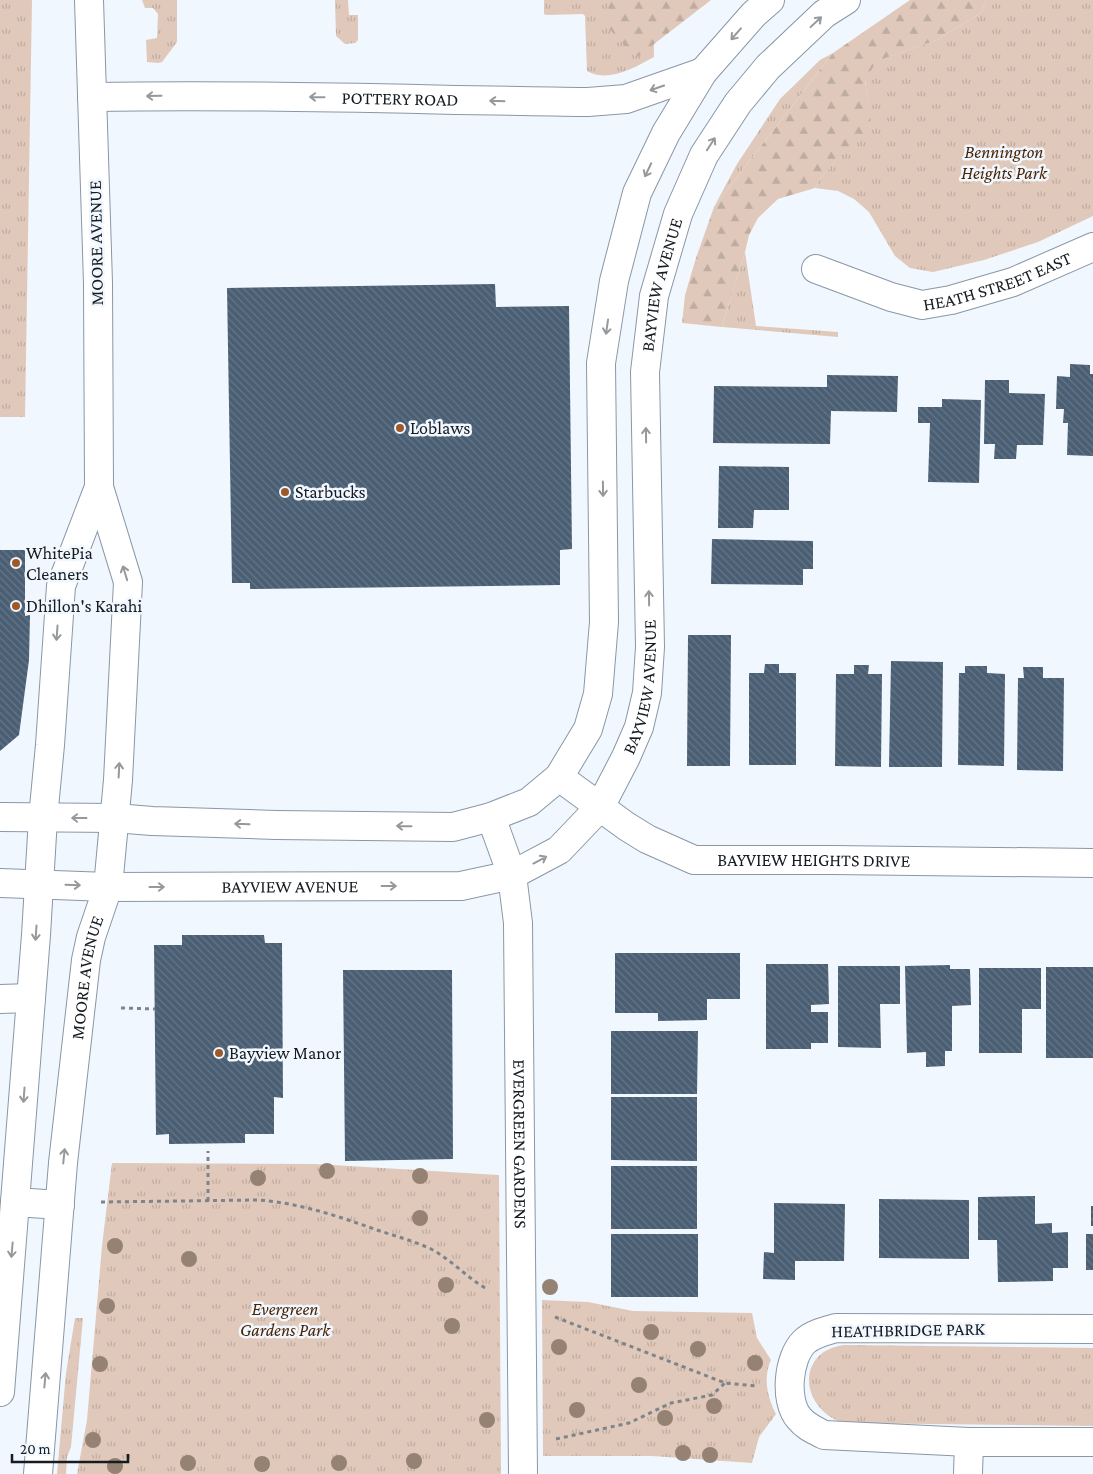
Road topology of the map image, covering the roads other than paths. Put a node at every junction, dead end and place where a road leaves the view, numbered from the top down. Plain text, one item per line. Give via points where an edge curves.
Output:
1 (89, 0) edge
2 (770, 0) edge
3 (846, 0) edge
4 (703, 72) junction
5 (92, 97) junction
6 (1093, 247) edge
7 (816, 268) dead end
8 (98, 487) junction
9 (559, 777) junction
10 (600, 807) junction
11 (0, 816) edge
12 (43, 818) junction
13 (115, 818) junction
14 (491, 818) junction
15 (1093, 862) edge
16 (512, 875) junction
17 (0, 883) edge
18 (39, 884) junction
19 (108, 887) junction
20 (31, 998) junction
21 (0, 999) edge
22 (11, 1129) edge
23 (16, 1202) junction
24 (60, 1205) junction
25 (1093, 1329) edge
26 (0, 1392) edge
27 (969, 1442) junction
28 (1093, 1442) edge
29 (38, 1474) edge
30 (524, 1474) edge
31 (968, 1474) edge

1 - 5 street, MOORE AVENUE
2 -> 4 street, BAYVIEW AVENUE
10 -> 3 street, BAYVIEW AVENUE via 639,727 647,693 650,647 645,372 654,296 678,214 704,155 738,103 768,67 824,14
4 -> 5 street, POTTERY ROAD via 626,98 588,102
4 -> 9 street, BAYVIEW AVENUE via 666,132 637,193 614,281 601,363 604,622 598,694 588,730
5 - 8 street, MOORE AVENUE via 98,274
6 - 7 street, HEATH STREET EAST via 1013,282 922,305 891,297
8 -> 12 street, MOORE AVENUE via 61,586
13 -> 8 street, MOORE AVENUE via 128,582
9 - 10 street, BAYVIEW HEIGHTS DRIVE
9 - 14 street, BAYVIEW AVENUE via 529,802
10 - 15 street, BAYVIEW HEIGHTS DRIVE via 647,839 694,860
16 -> 10 street, BAYVIEW AVENUE via 559,850
11 - 12 street, BAYVIEW AVENUE
13 -> 12 street, BAYVIEW AVENUE
12 - 18 street, MOORE AVENUE
14 -> 13 street, BAYVIEW AVENUE via 453,827
13 - 19 street, MOORE AVENUE
14 - 16 street, EVERGREEN GARDENS
19 -> 16 street, BAYVIEW AVENUE via 461,886
16 - 30 street, EVERGREEN GARDENS via 518,923
17 - 18 street, BAYVIEW AVENUE
18 -> 19 street, BAYVIEW AVENUE
18 -> 20 street, MOORE AVENUE
24 -> 19 street, MOORE AVENUE via 86,960
20 - 21 street
20 -> 22 street, MOORE AVENUE
22 - 23 street, MOORE AVENUE
23 - 24 street
23 -> 26 street, MOORE AVENUE
29 -> 24 street, MOORE AVENUE
25 - 27 street, HEATHBRIDGE PARK via 836,1328 820,1332 804,1342 795,1356 790,1372 791,1402 806,1426 824,1435
27 - 28 street, HEATHBRIDGE PARK
27 - 31 street

